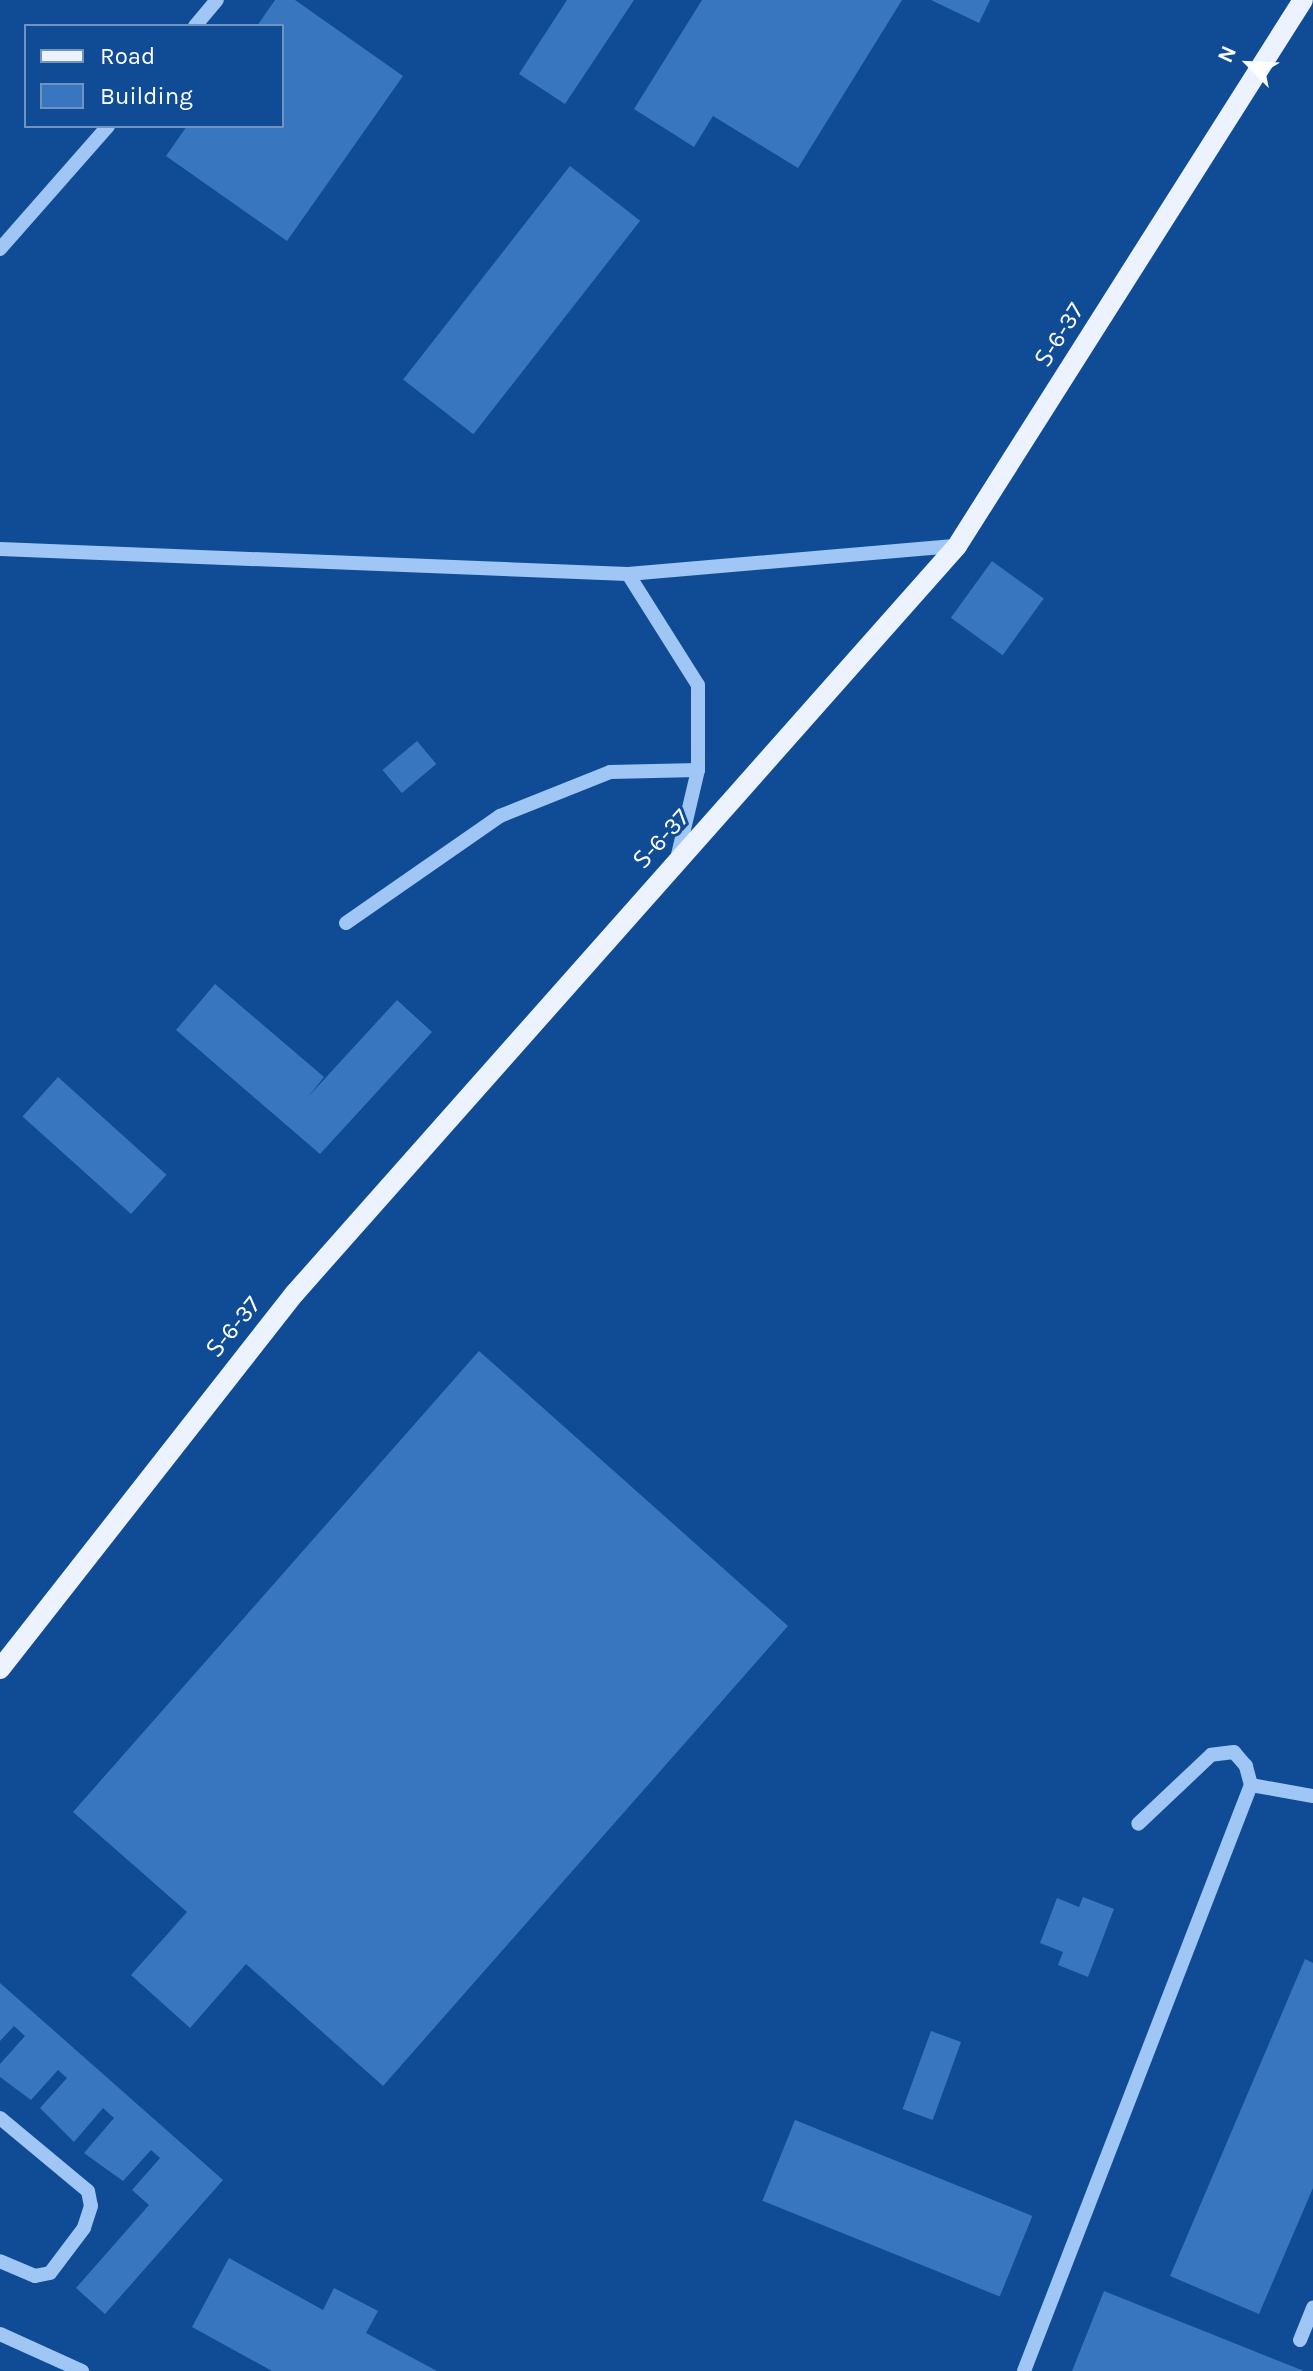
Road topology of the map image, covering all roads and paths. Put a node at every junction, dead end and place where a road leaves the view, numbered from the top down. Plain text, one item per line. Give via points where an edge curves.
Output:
1 (217, 0) edge
2 (1303, 0) edge
3 (197, 24) edge
4 (106, 128) edge
5 (0, 249) edge
6 (957, 546) junction
7 (0, 549) edge
8 (628, 574) junction
9 (698, 770) junction
10 (676, 863) junction
11 (346, 923) dead end
12 (0, 1669) edge
13 (1251, 1785) junction
14 (1313, 1796) edge
15 (1138, 1824) dead end
16 (0, 2118) edge
17 (0, 2261) edge
18 (1313, 2307) edge
19 (0, 2334) edge
20 (1300, 2340) dead end
21 (82, 2371) edge
22 (1024, 2371) edge

1 - 3 street
2 - 6 main road, Տ-6-37 / Տ-6-37
4 - 5 street
6 - 8 street
6 - 10 main road, Տ-6-37 / Տ-6-37
7 - 8 street
8 - 9 street via 698,685
9 - 10 street
9 - 11 street via 610,772 500,816
10 - 12 main road, Տ-6-37 / Տ-6-37 via 295,1293
13 - 14 street
13 - 15 street via 1246,1766 1234,1752 1211,1755
13 - 22 street
16 - 17 street via 88,2191 91,2206 84,2228 50,2273 35,2276
18 - 20 street
19 - 21 street

